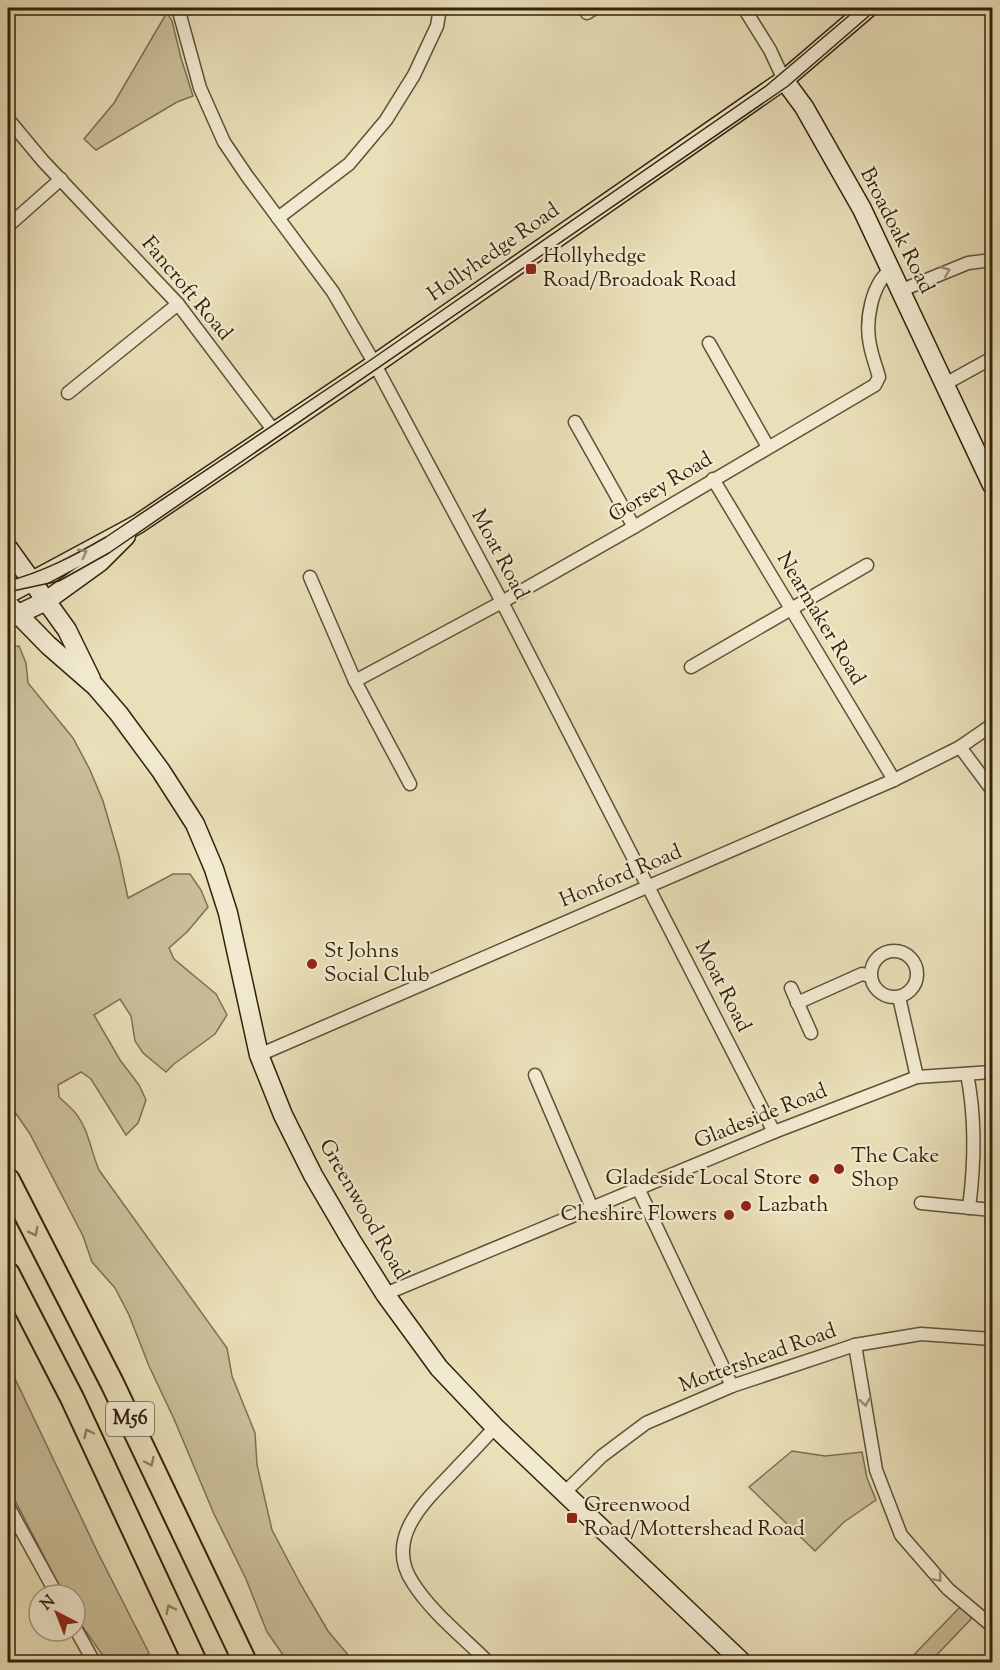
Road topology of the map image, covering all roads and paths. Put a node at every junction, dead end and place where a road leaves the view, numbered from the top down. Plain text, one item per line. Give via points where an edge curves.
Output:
1 (178, 8) edge
2 (440, 8) edge
3 (744, 8) edge
4 (868, 8) edge
5 (784, 80) junction
6 (8, 119) edge
7 (61, 179) junction
8 (278, 218) junction
9 (8, 226) edge
10 (993, 260) edge
11 (892, 269) junction
12 (902, 291) junction
13 (178, 304) junction
14 (709, 343) dead end
15 (993, 358) edge
16 (375, 364) junction
17 (945, 384) junction
18 (68, 393) dead end
19 (575, 422) dead end
20 (274, 431) junction
21 (768, 447) junction
22 (713, 479) junction
23 (993, 485) edge
24 (138, 524) junction
25 (634, 527) junction
26 (8, 548) edge
27 (867, 565) dead end
28 (310, 577) dead end
29 (13, 597) edge
30 (46, 601) junction
31 (502, 602) junction
32 (791, 609) junction
33 (691, 667) dead end
34 (355, 681) junction
35 (95, 686) junction
36 (993, 725) edge
37 (960, 747) junction
38 (894, 780) junction
39 (410, 784) dead end
40 (993, 790) edge
41 (649, 886) junction
42 (870, 976) junction
43 (791, 988) dead end
44 (899, 997) junction
45 (797, 1003) junction
46 (811, 1033) dead end
47 (260, 1055) junction
48 (993, 1072) edge
49 (967, 1074) junction
50 (535, 1075) dead end
51 (918, 1077) junction
52 (774, 1132) junction
53 (8, 1180) edge
54 (638, 1188) junction
55 (921, 1203) dead end
56 (592, 1208) junction
57 (969, 1208) junction
58 (993, 1210) edge
59 (8, 1274) edge
60 (385, 1294) junction
61 (993, 1340) edge
62 (855, 1345) junction
63 (732, 1386) junction
64 (495, 1427) junction
65 (564, 1493) junction
66 (8, 1506) edge
67 (50, 1583) edge
68 (993, 1626) edge
69 (83, 1643) edge
70 (94, 1662) edge
71 (195, 1662) edge
72 (244, 1662) edge
73 (488, 1662) edge
74 (742, 1662) edge

1 - 8 street, Moat Road via 210,114 224,142
2 - 8 street via 437,26 414,75 386,120 349,164
3 - 5 street, Broadoak Road
4 - 5 street, Hollyhedge Road
5 - 11 street, Broadoak Road via 825,142
5 - 16 street, Hollyhedge Road
6 - 7 street, Fancroft Road
7 - 9 street
7 - 13 street, Fancroft Road
8 - 16 street, Moat Road via 333,292
12 -> 10 street via 968,263
11 - 12 street, Broadoak Road
11 - 21 street, Gorsey Road via 881,280 869,324 869,343 879,377 875,385
12 - 17 street, Broadoak Road
13 - 18 street
13 - 20 street, Fancroft Road
14 - 21 street
15 - 17 street
16 - 20 street, Hollyhedge Road
16 - 31 street, Moat Road
17 - 23 street, Broadoak Road
19 - 25 street
20 - 24 street, Hollyhedge Road
21 - 22 street, Gorsey Road
22 - 25 street, Gorsey Road
22 - 32 street, Nearmaker Road
29 -> 24 street, Hollyhedge Road
24 - 30 street, Hollyhedge Road via 100,562
25 - 31 street, Gorsey Road
26 - 29 street, Greenwood Road
27 - 32 street
28 - 34 street
29 - 30 street, Greenwood Road
29 - 30 street, Hollyhedge Road
29 - 35 street, Greenwood Road via 48,645
30 - 35 street, Greenwood Road via 67,630
31 - 34 street, Gorsey Road
31 - 41 street, Moat Road
32 - 33 street
32 - 38 street, Nearmaker Road
34 - 39 street
35 - 47 street, Greenwood Road via 155,762 195,824 228,913
36 - 37 street, Honford Road
37 - 38 street, Honford Road
37 - 40 street
38 - 41 street, Honford Road
41 - 47 street, Honford Road
41 - 52 street, Moat Road
42 - 44 street via 882,995
42 - 44 street via 880,955 896,950 910,957 917,978 910,991
42 - 45 street via 862,974
43 - 45 street
44 - 51 street
45 - 46 street
47 - 60 street, Greenwood Road via 283,1115 313,1175
48 - 49 street, Gladeside Road
49 - 51 street, Gladeside Road
49 - 57 street via 975,1160
50 - 56 street
51 - 52 street, Gladeside Road
52 - 54 street, Gladeside Road
53 -> 72 highway, M56 via 112,1383
54 - 56 street, Gladeside Road
54 - 63 street
55 - 57 street
56 - 60 street, Gladeside Road
57 - 58 street
71 -> 59 highway, M56 via 72,1398
60 - 64 street, Greenwood Road via 439,1368
61 - 62 street, Mottershead Road via 921,1334
62 - 63 street, Mottershead Road
62 -> 68 street via 876,1470 901,1535 948,1589
63 - 65 street, Mottershead Road via 646,1423 602,1455
64 - 65 street, Greenwood Road
64 - 73 street via 420,1506 403,1547 411,1582
65 - 74 street, Greenwood Road
66 - 67 street
69 - 70 street

